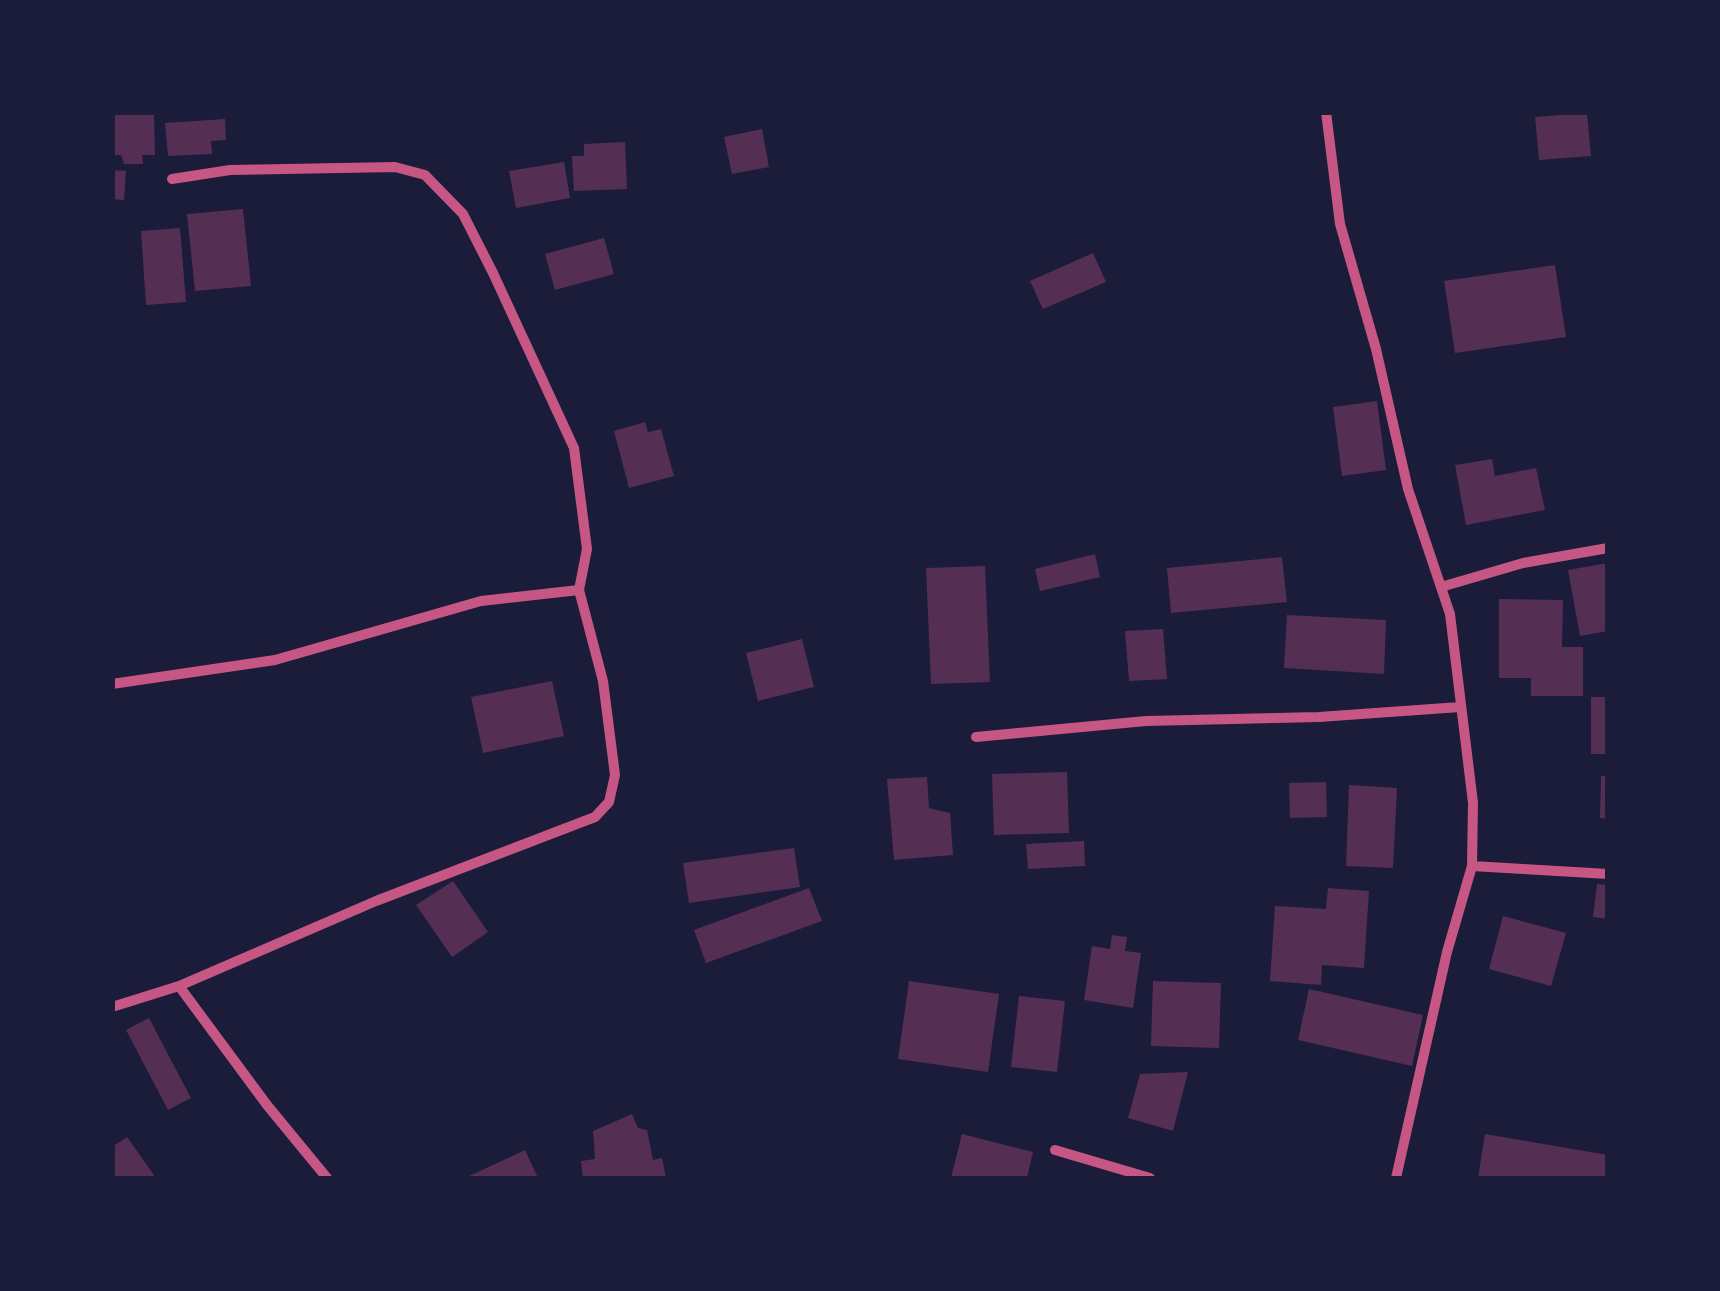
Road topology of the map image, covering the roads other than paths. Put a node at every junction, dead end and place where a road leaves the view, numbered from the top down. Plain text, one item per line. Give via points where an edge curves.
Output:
1 (1326, 112) edge
2 (172, 178) dead end
3 (1608, 548) edge
4 (1441, 587) junction
5 (579, 590) junction
6 (112, 684) edge
7 (1460, 707) junction
8 (976, 737) dead end
9 (1472, 866) junction
10 (1608, 874) edge
11 (179, 986) junction
12 (112, 1008) edge
13 (1055, 1150) dead end
14 (327, 1178) edge
15 (1150, 1178) edge
16 (1396, 1178) edge

1 - 4 street via 1340,224 1408,489
2 - 5 street via 230,170 394,167 425,175 462,214 574,448 587,550
3 - 4 street via 1522,562
4 - 7 street
5 - 6 street via 481,601 275,660
5 - 11 street via 603,681 615,775 609,802 595,817
7 - 8 street via 1146,721
7 - 9 street
9 - 10 street
9 - 16 street
11 - 12 street
11 - 14 street
13 - 15 street

